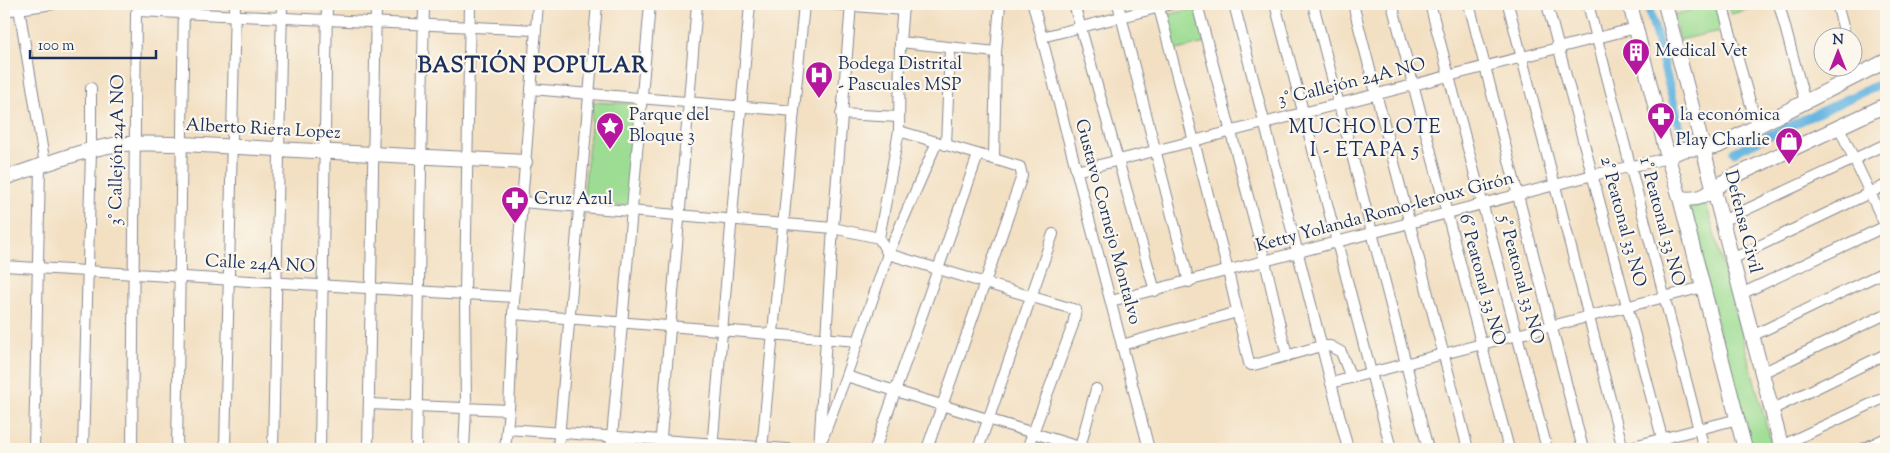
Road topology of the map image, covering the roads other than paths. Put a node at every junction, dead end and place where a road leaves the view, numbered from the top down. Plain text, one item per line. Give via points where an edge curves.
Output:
1 (53, 4) edge
2 (235, 4) edge
3 (282, 4) edge
4 (327, 4) edge
5 (376, 4) edge
6 (424, 4) edge
7 (470, 4) edge
8 (538, 4) edge
9 (597, 4) edge
10 (650, 4) edge
11 (697, 4) edge
12 (750, 4) edge
13 (804, 4) edge
14 (831, 4) edge
15 (1000, 4) edge
16 (1033, 4) edge
17 (1074, 4) edge
18 (1118, 4) edge
19 (1172, 4) edge
20 (1197, 4) edge
21 (1234, 4) edge
22 (1275, 4) edge
23 (1313, 4) edge
24 (1353, 4) edge
25 (1392, 4) edge
26 (1430, 4) edge
27 (1468, 4) edge
28 (1508, 4) edge
29 (1547, 4) edge
30 (1588, 4) edge
31 (1630, 4) edge
32 (1665, 4) edge
33 (1722, 4) edge
34 (1779, 4) edge
35 (1837, 4) edge
36 (851, 5) edge
37 (1159, 5) edge
38 (903, 7) edge
39 (20, 8) junction
40 (184, 9) edge
41 (4, 11) edge
42 (235, 16) junction
43 (1121, 17) junction
44 (281, 18) junction
45 (327, 20) junction
46 (375, 23) junction
47 (424, 25) junction
48 (470, 27) junction
49 (1079, 28) junction
50 (1636, 28) junction
51 (1843, 28) edge
52 (536, 30) junction
53 (1042, 37) junction
54 (1596, 38) junction
55 (900, 42) junction
56 (1559, 47) junction
57 (950, 48) junction
58 (996, 52) junction
59 (1521, 57) junction
60 (1886, 60) edge
61 (1484, 66) junction
62 (1862, 67) edge
63 (1449, 75) junction
64 (1841, 78) edge
65 (1413, 84) junction
66 (90, 88) dead end
67 (531, 89) junction
68 (589, 94) junction
69 (1376, 94) junction
70 (642, 98) junction
71 (689, 102) junction
72 (1805, 102) junction
73 (1338, 104) junction
74 (1886, 105) edge
75 (741, 106) junction
76 (794, 111) junction
77 (1303, 112) junction
78 (841, 114) junction
79 (899, 117) junction
80 (1264, 122) junction
81 (1757, 126) junction
82 (1839, 127) junction
83 (899, 131) junction
84 (1231, 131) junction
85 (1194, 140) junction
86 (941, 143) junction
87 (134, 144) junction
88 (183, 144) junction
89 (1886, 144) edge
90 (232, 147) junction
91 (279, 149) junction
92 (1156, 149) junction
93 (1704, 149) junction
94 (91, 150) junction
95 (324, 152) junction
96 (373, 154) junction
97 (978, 155) junction
98 (422, 157) junction
99 (1668, 158) junction
100 (468, 159) junction
101 (994, 159) junction
102 (1854, 159) junction
103 (1118, 160) junction
104 (525, 162) junction
105 (42, 166) junction
106 (1630, 166) junction
107 (1076, 171) junction
108 (1593, 175) junction
109 (4, 178) edge
110 (1554, 185) junction
111 (1886, 185) edge
112 (1715, 190) junction
113 (1870, 193) junction
114 (1517, 195) junction
115 (1680, 198) junction
116 (522, 202) junction
117 (1483, 204) junction
118 (579, 206) junction
119 (633, 211) junction
120 (1447, 214) junction
121 (679, 215) junction
122 (731, 219) junction
123 (1722, 221) junction
124 (783, 224) junction
125 (1410, 224) junction
126 (1886, 226) edge
127 (833, 228) junction
128 (1053, 234) dead end
129 (1372, 234) junction
130 (879, 238) junction
131 (1337, 242) junction
132 (1298, 253) junction
133 (888, 254) junction
134 (1732, 259) junction
135 (1265, 261) junction
136 (4, 266) edge
137 (38, 268) junction
138 (938, 270) junction
139 (87, 271) junction
140 (1228, 271) junction
141 (1886, 271) edge
142 (133, 274) junction
143 (180, 277) junction
144 (228, 279) junction
145 (276, 282) junction
146 (1189, 282) junction
147 (985, 284) junction
148 (322, 285) junction
149 (371, 288) junction
150 (1703, 288) junction
151 (419, 290) junction
152 (1155, 291) junction
153 (465, 294) junction
154 (1741, 294) junction
155 (514, 297) junction
156 (1031, 297) junction
157 (1664, 298) junction
158 (1111, 301) junction
159 (1627, 307) junction
160 (1237, 312) junction
161 (513, 314) junction
162 (1886, 314) edge
163 (1589, 317) junction
164 (569, 318) junction
165 (623, 322) junction
166 (670, 326) junction
167 (1552, 326) junction
168 (722, 330) junction
169 (773, 334) junction
170 (1517, 335) junction
171 (1752, 336) junction
172 (826, 338) junction
173 (858, 341) junction
174 (1122, 344) junction
175 (1482, 344) junction
176 (1321, 346) junction
177 (1444, 354) junction
178 (1886, 354) edge
179 (1287, 356) junction
180 (1406, 364) junction
181 (1371, 373) junction
182 (1762, 373) junction
183 (846, 376) junction
184 (1351, 378) junction
185 (1331, 383) junction
186 (1096, 389) dead end
187 (894, 391) junction
188 (1886, 397) edge
189 (369, 404) junction
190 (942, 405) junction
191 (417, 406) junction
192 (466, 408) junction
193 (509, 410) junction
194 (1771, 410) junction
195 (989, 419) junction
196 (1738, 420) junction
197 (507, 428) junction
198 (1699, 430) junction
199 (559, 432) junction
200 (1033, 432) junction
201 (612, 436) junction
202 (1886, 438) edge
203 (1663, 444) edge
204 (660, 445) edge
205 (712, 446) edge
206 (762, 448) edge
207 (819, 448) edge
208 (1083, 448) edge
209 (1781, 448) edge
210 (34, 449) edge
211 (83, 449) edge
212 (132, 449) edge
213 (177, 449) edge
214 (225, 449) edge
215 (273, 449) edge
216 (320, 449) edge
217 (368, 449) edge
218 (416, 449) edge
219 (464, 449) edge
220 (505, 449) edge
221 (558, 449) edge
222 (611, 449) edge
223 (787, 449) edge
224 (875, 449) edge
225 (927, 449) edge
226 (978, 449) edge
227 (1028, 449) edge
228 (1149, 449) edge
229 (1348, 449) edge
230 (1390, 449) edge
231 (1428, 449) edge
232 (1468, 449) edge
233 (1509, 449) edge
234 (1547, 449) edge
235 (1584, 449) edge
236 (1623, 449) edge
237 (1704, 449) edge
238 (1745, 449) edge
239 (1863, 449) edge

1 - 39 street
2 - 42 street
3 - 44 street
4 - 45 street
5 - 46 street
6 - 47 street
7 - 48 street
8 - 52 street
9 - 68 street
10 - 70 street
11 - 71 street
12 - 75 street
13 - 76 street
14 - 36 street
15 - 58 street
16 - 53 street, Gustavo Cornejo Montalvo
17 - 49 street
18 - 43 street
19 - 37 street
20 - 84 street
21 - 80 street
22 - 77 street
23 - 73 street
24 - 69 street
25 - 65 street, 6° Peatonal 33 NO
26 - 63 street, 5° Peatonal 33 NO
27 - 61 street
28 - 59 street
29 - 56 street, 2° Peatonal 33 NO
30 - 54 street, 1° Peatonal 33 NO
31 - 50 street
32 - 93 street, Defensa Civil
33 - 81 street
34 - 72 street
35 - 51 street
36 - 38 street
36 - 78 street
37 - 43 street
37 - 85 street
38 - 55 street
39 - 41 street
39 - 105 street
40 - 42 street, 3° Callejón 24A NO
40 - 87 street, 3° Callejón 24A NO via 139,11 135,15
40 - 88 street
42 - 44 street, 3° Callejón 24A NO
42 - 90 street
43 - 49 street
43 - 92 street
44 - 45 street, 3° Callejón 24A NO
44 - 91 street
45 - 46 street, 3° Callejón 24A NO
45 - 95 street
46 - 47 street, 3° Callejón 24A NO
46 - 96 street
47 - 48 street, 3° Callejón 24A NO
47 - 98 street
48 - 52 street, 3° Callejón 24A NO
48 - 100 street
49 - 53 street
49 - 103 street
50 - 54 street, 3° Callejón 24A NO
50 - 99 street
52 - 67 street
53 - 107 street, Gustavo Cornejo Montalvo
54 - 56 street, 3° Callejón 24A NO
54 - 106 street, 1° Peatonal 33 NO
55 - 57 street
55 - 79 street
56 - 59 street, 3° Callejón 24A NO
56 - 108 street, 2° Peatonal 33 NO
57 - 58 street
57 - 86 street
58 - 101 street
59 - 61 street, 3° Callejón 24A NO
59 - 110 street
60 - 62 street
61 - 63 street, 3° Callejón 24A NO
61 - 114 street
63 - 65 street, 3° Callejón 24A NO
63 - 117 street, 5° Peatonal 33 NO
64 - 72 street
65 - 69 street, 3° Callejón 24A NO
65 - 120 street, 6° Peatonal 33 NO
66 - 94 street
67 - 68 street
67 - 104 street
68 - 70 street
68 - 118 street
69 - 73 street, 3° Callejón 24A NO
69 - 125 street
70 - 71 street
70 - 119 street
71 - 75 street
71 - 121 street
72 - 81 street
73 - 77 street, 3° Callejón 24A NO
73 - 129 street
74 - 82 street
75 - 76 street
75 - 122 street
76 - 124 street
77 - 80 street, 3° Callejón 24A NO
77 - 131 street
78 - 79 street
78 - 127 street
79 - 83 street
80 - 84 street, 3° Callejón 24A NO
80 - 132 street
81 - 93 street via 1718,146
82 - 102 street
82 - 112 street via 1728,179
83 - 86 street
83 - 130 street
84 - 85 street, 3° Callejón 24A NO
84 - 135 street
85 - 92 street, 3° Callejón 24A NO
85 - 140 street
86 - 97 street
86 - 133 street
87 - 88 street, Alberto Riera Lopez
87 - 94 street, Alberto Riera Lopez
87 - 142 street, 3° Callejón 24A NO
88 - 90 street, Alberto Riera Lopez
88 - 143 street
89 - 102 street
90 - 91 street, Alberto Riera Lopez
90 - 144 street
91 - 95 street, Alberto Riera Lopez
91 - 145 street
92 - 103 street, 3° Callejón 24A NO
92 - 146 street
93 - 99 street via 1684,149
93 - 112 street, Defensa Civil
94 - 105 street, Alberto Riera Lopez
94 - 139 street
95 - 96 street, Alberto Riera Lopez
95 - 148 street
96 - 98 street, Alberto Riera Lopez
96 - 149 street
97 - 101 street
97 - 138 street
98 - 100 street, Alberto Riera Lopez
98 - 151 street
99 - 106 street, Ketty Yolanda Romo-leroux Girón
99 - 115 street
100 - 104 street, Alberto Riera Lopez
100 - 153 street
101 - 147 street via 1020,167 1022,176
102 - 113 street
102 - 123 street
103 - 107 street, 3° Callejón 24A NO
103 - 152 street
104 - 116 street
105 - 109 street, Alberto Riera Lopez
105 - 137 street
106 - 108 street, Ketty Yolanda Romo-leroux Girón
106 - 157 street, 1° Peatonal 33 NO
107 - 158 street, Gustavo Cornejo Montalvo
108 - 110 street, Ketty Yolanda Romo-leroux Girón
108 - 159 street, 2° Peatonal 33 NO
110 - 114 street, Ketty Yolanda Romo-leroux Girón
110 - 163 street
111 - 113 street
112 - 115 street via 1698,199
112 - 123 street, Defensa Civil
113 - 126 street
113 - 134 street
114 - 117 street, Ketty Yolanda Romo-leroux Girón
114 - 167 street
115 - 150 street
116 - 118 street
116 - 155 street
117 - 120 street, Ketty Yolanda Romo-leroux Girón
117 - 170 street, 5° Peatonal 33 NO
118 - 119 street
118 - 164 street
119 - 121 street
119 - 165 street
120 - 125 street, Ketty Yolanda Romo-leroux Girón
120 - 175 street, 6° Peatonal 33 NO
121 - 122 street
121 - 166 street
122 - 124 street
122 - 168 street
123 - 134 street, Defensa Civil
124 - 127 street
124 - 169 street
125 - 129 street, Ketty Yolanda Romo-leroux Girón
125 - 177 street
126 - 154 street
127 - 130 street
127 - 172 street
128 - 156 street
129 - 131 street, Ketty Yolanda Romo-leroux Girón
129 - 180 street
130 - 133 street
131 - 132 street, Ketty Yolanda Romo-leroux Girón
131 - 181 street
132 - 135 street, Ketty Yolanda Romo-leroux Girón
132 - 176 street
133 - 138 street
133 - 173 street
134 - 154 street, Defensa Civil
135 - 140 street, Ketty Yolanda Romo-leroux Girón
135 - 179 street
136 - 137 street, Calle 24A NO
137 - 139 street, Calle 24A NO
137 - 210 street
138 - 147 street
138 - 187 street
139 - 142 street, Calle 24A NO
139 - 211 street
140 - 146 street, Ketty Yolanda Romo-leroux Girón
140 - 160 street
141 - 171 street
142 - 143 street, Calle 24A NO
142 - 212 street, 3° Callejón 24A NO
143 - 144 street, Calle 24A NO
143 - 213 street
144 - 145 street, Calle 24A NO
144 - 214 street
145 - 148 street, Calle 24A NO
145 - 215 street
146 - 152 street, Ketty Yolanda Romo-leroux Girón
147 - 156 street
147 - 190 street
148 - 149 street, Calle 24A NO
148 - 216 street
149 - 151 street, Calle 24A NO
149 - 189 street
150 - 157 street
150 - 196 street
151 - 153 street, Calle 24A NO
151 - 191 street
152 - 158 street, Ketty Yolanda Romo-leroux Girón
153 - 155 street, Calle 24A NO
153 - 192 street
154 - 171 street, Defensa Civil
155 - 161 street
156 - 195 street
156 - 200 street via 1076,310
157 - 159 street
157 - 198 street, 1° Peatonal 33 NO
158 - 174 street, Gustavo Cornejo Montalvo
159 - 163 street
159 - 203 street, 2° Peatonal 33 NO
160 - 174 street
160 - 179 street via 1251,365
161 - 164 street
161 - 193 street
162 - 182 street
163 - 167 street
163 - 236 street
164 - 165 street
164 - 199 street
165 - 166 street
165 - 201 street
166 - 168 street
166 - 204 street
167 - 170 street
167 - 235 street
168 - 169 street
168 - 205 street
169 - 172 street
169 - 206 street
170 - 175 street
170 - 234 street, 5° Peatonal 33 NO
171 - 182 street, Defensa Civil
172 - 173 street
172 - 207 street
173 - 183 street
174 - 228 street, Gustavo Cornejo Montalvo
175 - 177 street
175 - 233 street, 6° Peatonal 33 NO
176 - 179 street
176 - 184 street via 1330,346 1341,352
176 - 185 street
177 - 180 street
177 - 232 street
178 - 194 street
180 - 181 street
180 - 231 street
181 - 184 street
181 - 230 street
182 - 194 street, Defensa Civil
183 - 187 street
183 - 207 street
184 - 185 street
185 - 229 street
186 - 208 street
187 - 190 street
187 - 224 street
188 - 209 street
189 - 191 street
189 - 217 street
190 - 195 street
190 - 225 street
191 - 192 street
191 - 218 street
192 - 193 street
192 - 219 street
193 - 197 street
194 - 209 street, Defensa Civil
195 - 200 street
195 - 226 street
196 - 198 street
196 - 238 street
197 - 199 street
197 - 220 street
198 - 203 street
198 - 237 street, 1° Peatonal 33 NO
199 - 201 street
199 - 221 street
200 - 208 street
200 - 227 street
201 - 204 street
201 - 222 street
202 - 239 street
203 - 236 street
204 - 205 street
205 - 206 street
206 - 223 street

